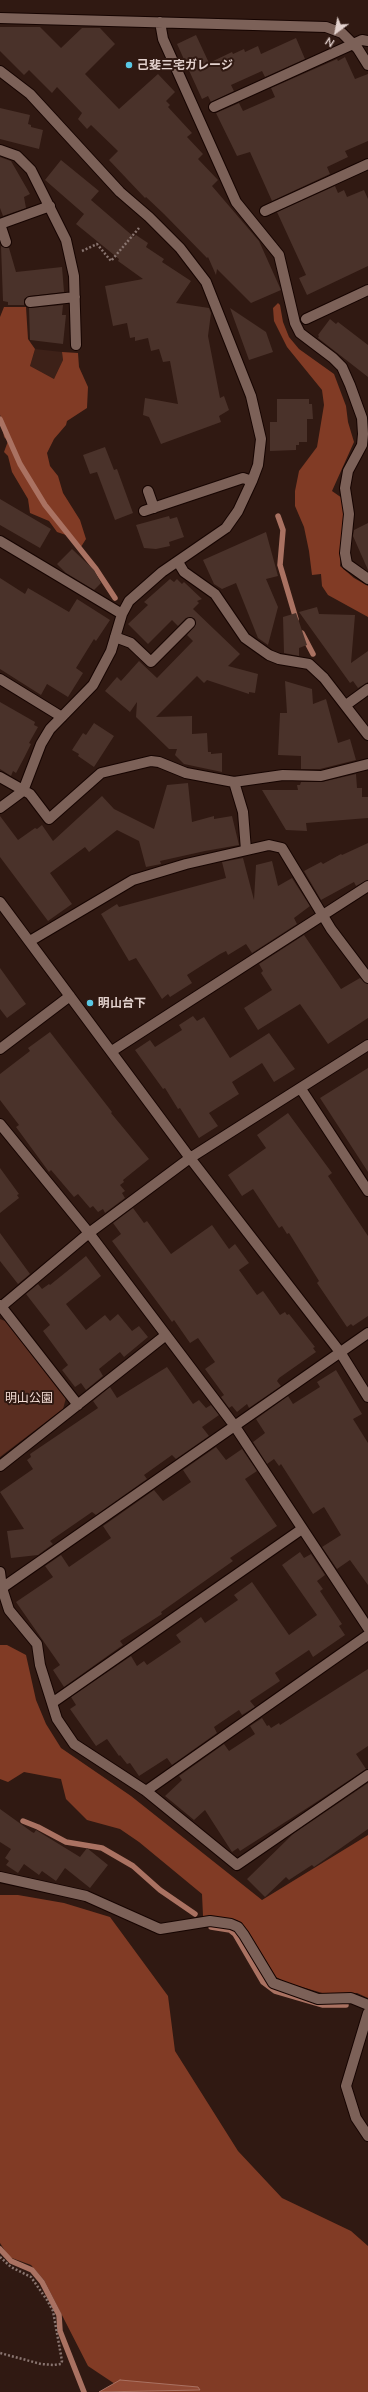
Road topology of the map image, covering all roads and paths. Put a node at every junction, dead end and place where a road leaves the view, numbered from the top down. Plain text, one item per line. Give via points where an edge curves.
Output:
1 (0, 18) edge
2 (160, 22) junction
3 (368, 41) edge
4 (353, 44) junction
5 (368, 65) edge
6 (0, 71) edge
7 (214, 107) dead end
8 (0, 150) edge
9 (368, 164) edge
10 (50, 206) junction
11 (265, 211) dead end
12 (149, 217) junction
13 (6, 242) dead end
14 (70, 256) junction
15 (368, 290) edge
16 (75, 297) junction
17 (30, 302) dead end
18 (306, 319) dead end
19 (76, 345) dead end
20 (365, 444) edge
21 (252, 481) junction
22 (148, 491) dead end
23 (154, 508) junction
24 (144, 511) dead end
25 (0, 541) edge
26 (178, 562) junction
27 (366, 573) edge
28 (122, 614) junction
29 (190, 622) dead end
30 (115, 637) junction
31 (0, 679) edge
32 (368, 689) edge
33 (346, 705) junction
34 (62, 718) junction
35 (368, 735) edge
36 (368, 764) edge
37 (0, 777) edge
38 (234, 782) junction
39 (23, 792) junction
40 (0, 808) edge
41 (246, 850) junction
42 (368, 886) edge
43 (0, 902) edge
44 (322, 915) junction
45 (30, 941) junction
46 (368, 978) edge
47 (70, 996) junction
48 (368, 1044) edge
49 (0, 1049) edge
50 (112, 1051) junction
51 (301, 1089) junction
52 (0, 1124) edge
53 (190, 1158) junction
54 (368, 1191) edge
55 (89, 1233) junction
56 (1, 1306) edge
57 (368, 1333) edge
58 (166, 1335) junction
59 (340, 1352) junction
60 (368, 1397) edge
61 (78, 1405) junction
62 (234, 1425) junction
63 (0, 1466) edge
64 (302, 1529) junction
65 (0, 1572) edge
66 (2, 1588) junction
67 (368, 1628) edge
68 (368, 1635) edge
69 (52, 1703) junction
70 (368, 1775) edge
71 (146, 1791) junction
72 (0, 1877) edge
73 (368, 2006) edge
74 (368, 2013) edge
75 (368, 2136) edge
76 (0, 2257) edge
77 (0, 2353) edge

1 - 2 street
2 - 4 street via 326,27 342,33
2 - 20 street via 163,39 236,202 280,255 295,322 300,333 342,367 362,418
3 - 4 street via 362,40
4 - 5 street
4 - 7 street
6 - 12 street via 30,94 115,187
8 - 10 street via 26,162
9 - 11 street
10 - 13 street via 0,224
10 - 14 street via 66,240
12 - 14 path via 111,261 97,244
12 - 21 street via 190,260 206,282 218,310 258,417 261,439 258,465
14 - 16 street
15 - 18 street
16 - 17 street
16 - 19 street
20 - 27 street via 348,471 345,488 349,514 345,553 347,564
21 - 23 street via 243,478
21 - 26 street via 238,512 226,528
22 - 23 street
23 - 24 street
25 - 28 street
26 - 28 street via 162,572 129,601
26 - 33 street via 184,572 215,594 246,638 269,655 309,664
28 - 30 street
29 - 30 street via 150,662 131,643
30 - 34 street via 111,651 93,685
31 - 34 street
32 - 33 street
33 - 35 street
34 - 39 street via 50,729 41,744
36 - 38 street via 339,774 283,775
37 - 39 street
38 - 39 street via 186,773 151,761 101,773 49,819 30,794
38 - 41 street via 243,812
39 - 40 street
41 - 44 street via 269,845 282,848
41 - 45 street via 133,880
42 - 44 street
43 - 45 street
44 - 46 street
44 - 50 street
45 - 47 street
47 - 49 street
47 - 50 street
48 - 51 street
50 - 53 street
51 - 53 street
51 - 54 street
52 - 55 street
53 - 55 street
53 - 59 street
55 - 56 street
55 - 58 street
56 - 61 street
57 - 59 street
58 - 61 street
58 - 62 street
59 - 60 street
59 - 62 street
61 - 63 street
62 - 64 street
62 - 66 street
64 - 67 street
64 - 69 street
65 - 66 street
66 - 69 street via 9,1610 36,1644
68 - 71 street
69 - 71 street via 57,1719 74,1744
70 - 71 street via 237,1865
72 - 73 street via 86,1896 160,1929 210,1922 231,1924 238,1927 244,1935 273,1983 318,1999 351,1998
74 - 75 street via 346,2086 356,2118
76 - 77 path via 11,2267 32,2277 47,2300 53,2311 62,2361 61,2364 41,2364

